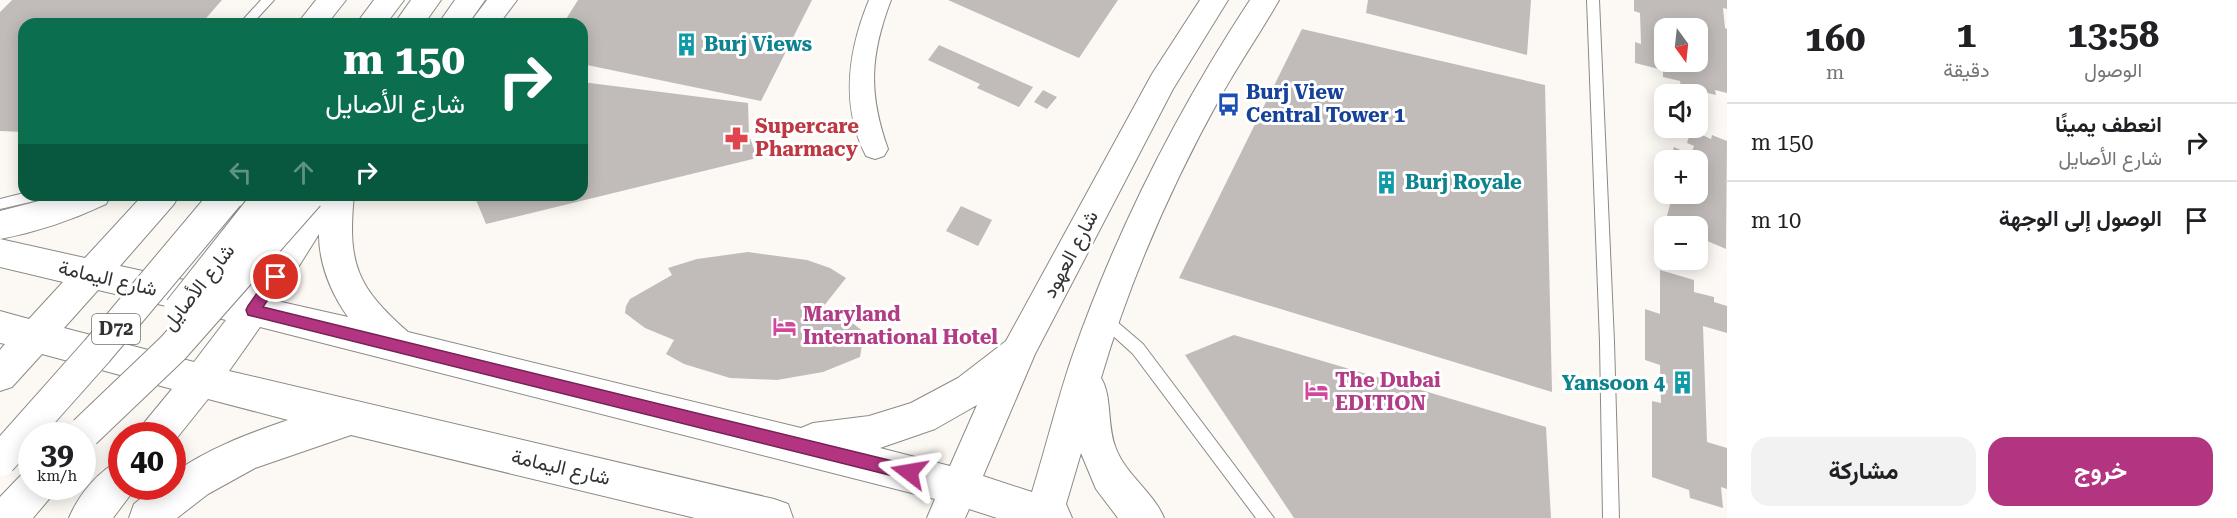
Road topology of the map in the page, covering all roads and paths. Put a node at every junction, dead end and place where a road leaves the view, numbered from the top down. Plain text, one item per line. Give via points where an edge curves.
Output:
1 (268, 0) edge
2 (332, 0) edge
3 (390, 0) edge
4 (427, 0) edge
5 (471, 0) edge
6 (503, 0) edge
7 (880, 0) edge
8 (1214, 0) edge
9 (1245, 0) edge
10 (1265, 0) edge
11 (1593, 0) edge
12 (251, 18) edge
13 (316, 18) edge
14 (375, 18) edge
15 (413, 18) edge
16 (457, 18) edge
17 (488, 18) edge
18 (1238, 40) junction
19 (875, 150) dead end
20 (18, 200) edge
21 (82, 201) edge
22 (158, 201) edge
23 (223, 201) edge
24 (265, 201) edge
25 (303, 201) edge
26 (322, 201) edge
27 (338, 201) edge
28 (0, 204) edge
29 (0, 225) edge
30 (0, 253) edge
31 (92, 274) junction
32 (253, 310) junction
33 (1104, 319) junction
34 (0, 327) edge
35 (35, 336) junction
36 (1022, 346) junction
37 (402, 348) junction
38 (1090, 357) junction
39 (0, 375) edge
40 (201, 381) junction
41 (350, 418) junction
42 (92, 422) edge
43 (96, 422) edge
44 (168, 422) edge
45 (786, 442) junction
46 (0, 460) edge
47 (108, 494) edge
48 (24, 500) edge
49 (958, 508) edge
50 (731, 512) edge
51 (1047, 517) edge
52 (8, 518) edge
53 (88, 518) edge
54 (148, 518) edge
55 (774, 518) edge
56 (1145, 518) edge
57 (1266, 518) edge
58 (1611, 518) edge

1 - 12 lane
2 - 13 street
3 - 14 street
4 - 15 street
5 - 16 street
6 - 17 street
7 - 19 street via 865,38 859,81
8 - 36 street, شارع العهود via 1162,82
9 - 18 street
10 - 18 street
11 - 58 lane
18 - 33 street via 1162,183
20 - 28 lane
21 - 29 street
22 - 31 street
23 - 46 street, شارع الأصايل / D72, bridge via 98,351
24 - 42 street, شارع الأصايل / D72, bridge
25 - 43 street, bridge via 183,339
26 - 32 street
27 - 37 street via 335,233 344,279 357,306 376,329
30 - 31 street, شارع اليمامة
31 - 32 street, شارع اليمامة
31 - 35 street
32 - 37 street, شارع اليمامة
32 - 40 street
33 - 38 street
33 - 57 lane via 1138,349
34 - 35 street, شارع اليمامة
35 - 39 street
35 - 40 street, شارع اليمامة
36 - 45 street via 977,386 922,417 856,436
36 - 49 street, شارع العهود
37 - 45 street, شارع اليمامة
38 - 51 street
38 - 56 street via 1089,415 1097,451 1121,494
40 - 41 street, شارع اليمامة
40 - 44 street
41 - 50 street, شارع اليمامة
41 - 54 street via 277,440 226,461 196,479
45 - 49 street, شارع اليمامة
47 - 53 street
48 - 52 street
49 - 51 street, شارع اليمامة
50 - 55 street, شارع اليمامة

